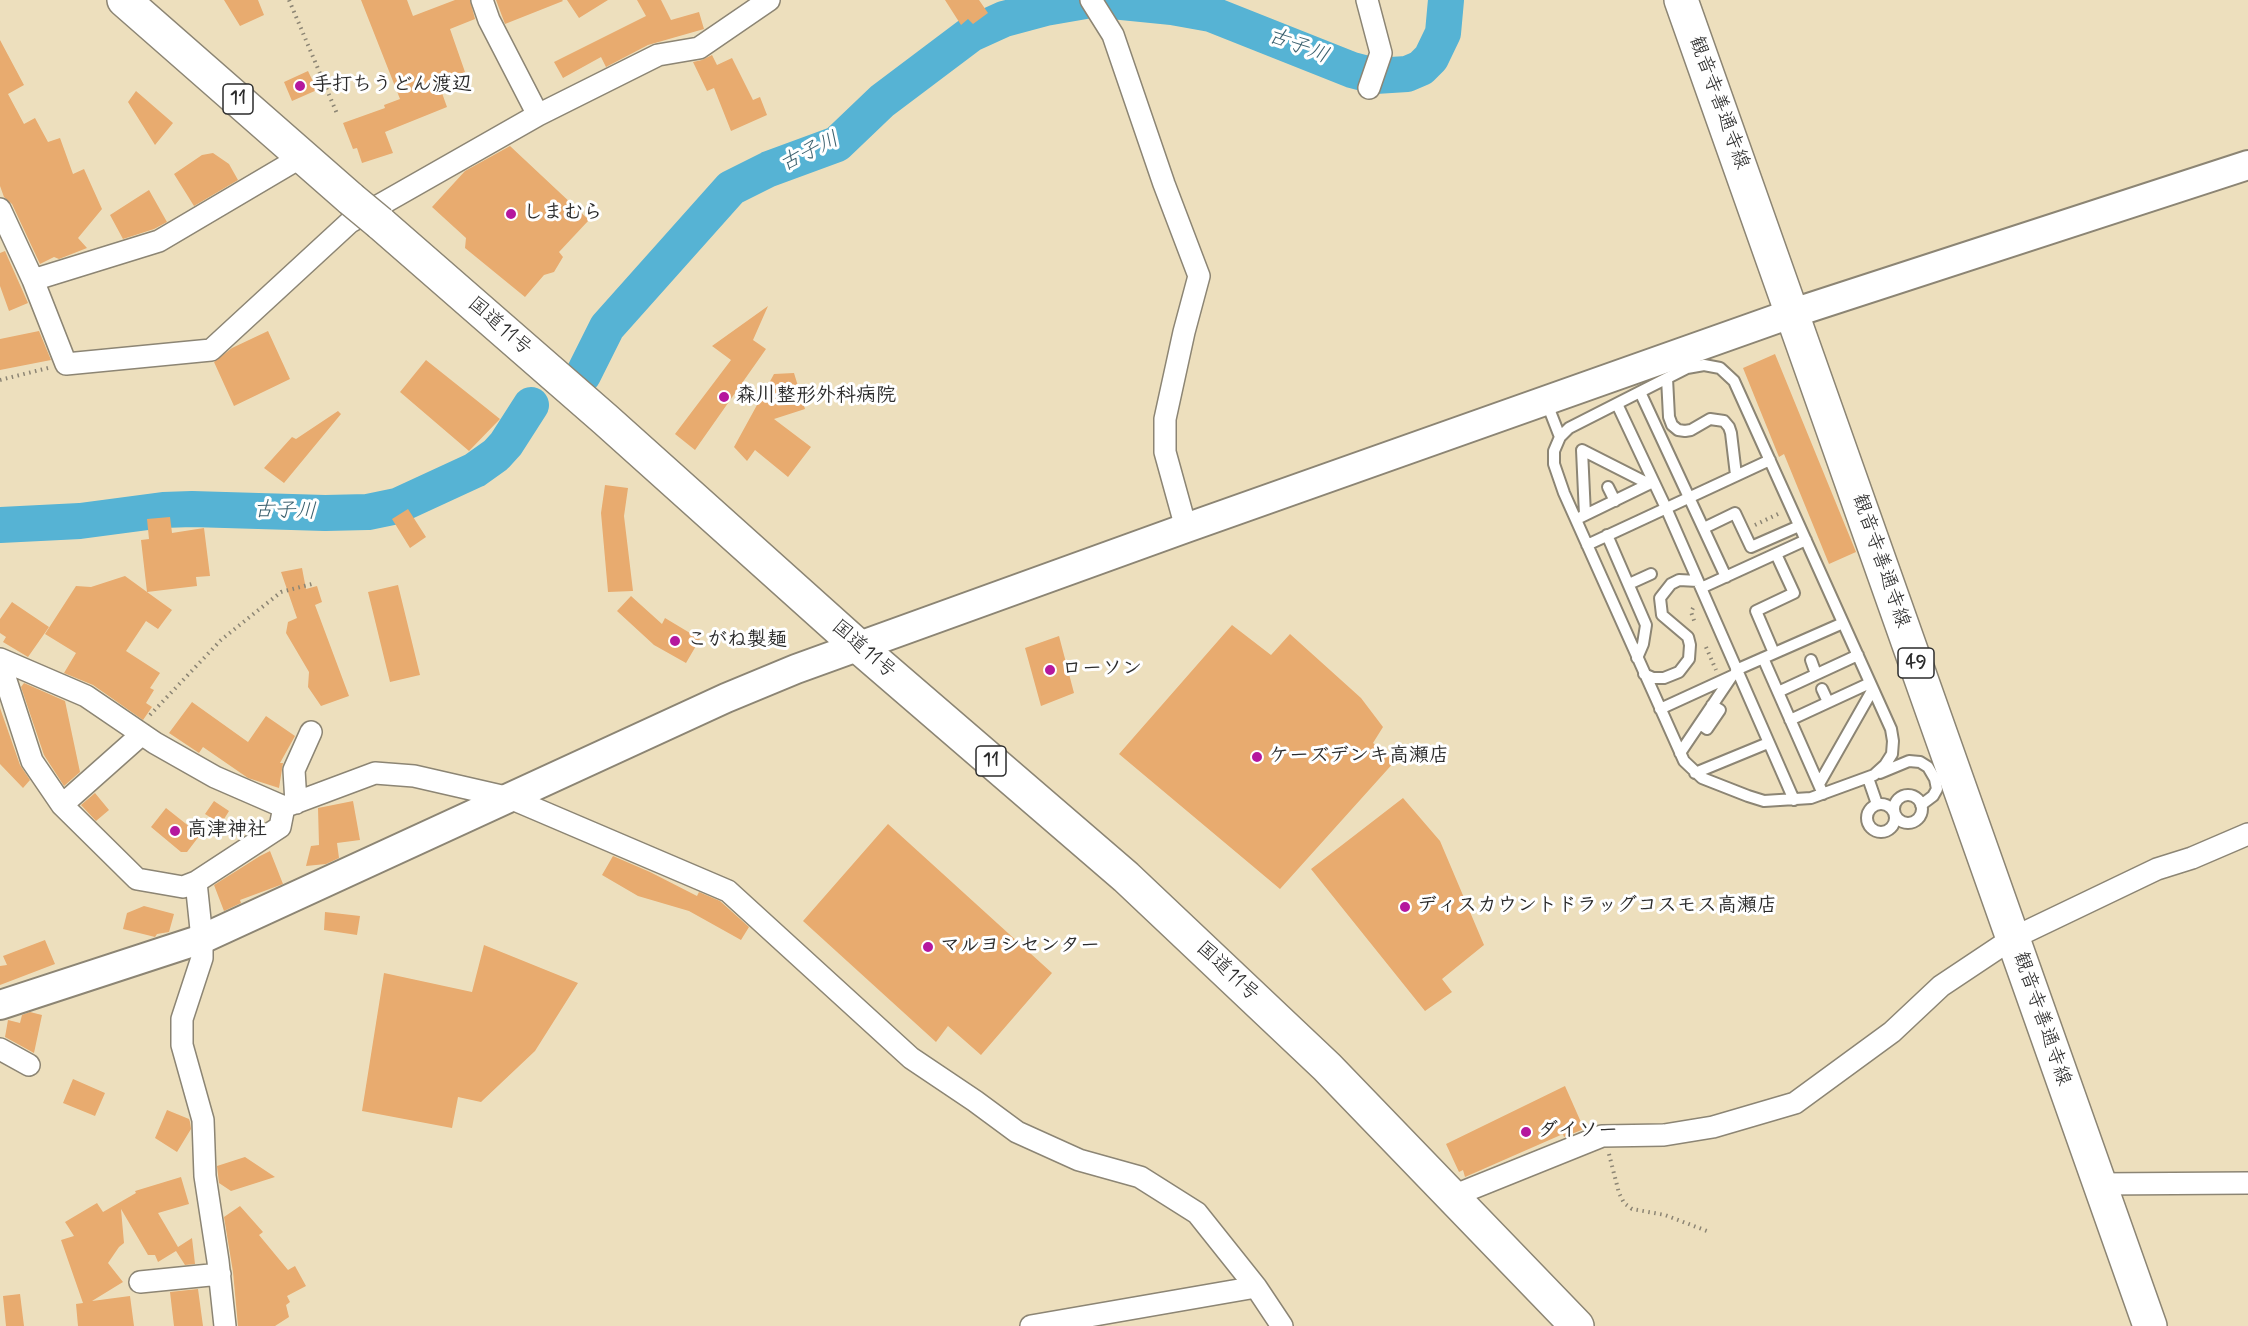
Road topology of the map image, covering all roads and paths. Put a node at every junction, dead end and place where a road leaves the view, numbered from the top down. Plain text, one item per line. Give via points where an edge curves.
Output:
1 (124, 0) edge
2 (289, 0) edge
3 (482, 0) edge
4 (769, 0) edge
5 (1091, 0) edge
6 (1367, 0) edge
7 (1681, 0) edge
8 (1369, 88) dead end
9 (538, 115) junction
10 (338, 116) dead end
11 (303, 156) junction
12 (2248, 165) edge
13 (0, 209) edge
14 (33, 280) junction
15 (1793, 313) junction
16 (66, 364) junction
17 (1667, 378) junction
18 (0, 380) edge
19 (1640, 392) junction
20 (1546, 401) junction
21 (1617, 404) junction
22 (1560, 437) junction
23 (1770, 460) junction
24 (1736, 475) junction
25 (1651, 483) junction
26 (1608, 487) dead end
27 (1690, 496) junction
28 (1615, 501) junction
29 (1666, 508) junction
30 (1581, 518) junction
31 (1799, 526) junction
32 (1186, 528) junction
33 (1704, 528) junction
34 (1607, 535) junction
35 (1806, 540) junction
36 (1587, 545) junction
37 (1776, 554) junction
38 (1651, 574) dead end
39 (1726, 577) junction
40 (312, 584) dead end
41 (1629, 584) junction
42 (1699, 585) junction
43 (1843, 623) junction
44 (859, 647) junction
45 (1774, 653) junction
46 (1858, 655) junction
47 (1637, 658) junction
48 (1763, 658) junction
49 (1810, 660) dead end
50 (0, 661) edge
51 (1735, 673) junction
52 (1644, 674) junction
53 (1816, 674) junction
54 (1871, 686) junction
55 (1822, 689) dead end
56 (1778, 692) junction
57 (1828, 702) junction
58 (1660, 709) junction
59 (1790, 720) junction
60 (139, 732) junction
61 (311, 732) dead end
62 (1768, 743) junction
63 (1680, 753) junction
64 (1695, 773) junction
65 (1871, 777) junction
66 (1821, 789) junction
67 (510, 798) junction
68 (1794, 800) junction
69 (1877, 804) junction
70 (62, 805) junction
71 (290, 805) junction
72 (1921, 805) junction
73 (1894, 812) junction
74 (2248, 834) edge
75 (196, 882) junction
76 (2013, 938) junction
77 (202, 939) junction
78 (0, 1005) edge
79 (0, 1049) edge
80 (29, 1065) dead end
81 (1604, 1136) junction
82 (2248, 1183) edge
83 (2098, 1184) junction
84 (1453, 1196) junction
85 (1707, 1231) dead end
86 (220, 1274) junction
87 (140, 1282) dead end
88 (1256, 1287) junction
89 (225, 1326) edge
90 (1031, 1326) edge
91 (1282, 1326) edge
92 (1577, 1326) edge
93 (2150, 1326) edge

1 - 11 main road, 国道11号 / 11
2 - 10 path
3 - 9 street
4 - 9 street via 699,48 657,55
5 - 32 street via 1113,35 1199,276 1165,419 1165,452
6 - 8 street via 1381,53
7 - 15 main road, 観音寺善通寺線 / 49
9 - 16 street via 350,222 211,350
11 - 14 street via 159,241
11 - 44 main road, 国道11号 / 11, bridge
12 - 15 street
13 - 14 street
14 - 16 street
15 - 20 street
15 - 76 main road, 観音寺善通寺線 / 49
16 - 18 path
17 - 19 lane
17 - 23 lane via 1686,368 1720,368 1734,381
17 - 24 lane via 1672,424 1684,431 1710,419 1724,422 1731,433
19 - 21 lane
19 - 27 lane
20 - 22 lane
20 - 32 street
21 - 22 lane via 1569,428
21 - 25 lane
22 - 30 lane via 1554,450 1554,464 1563,493
23 - 24 lane
23 - 31 lane
24 - 27 lane
25 - 28 lane
25 - 29 lane
25 - 30 lane via 1582,450
26 - 28 lane
27 - 29 lane
27 - 33 lane
28 - 30 lane
29 - 34 lane
29 - 42 lane
30 - 36 lane
31 - 33 lane via 1751,548 1736,513
31 - 35 lane
32 - 44 street
33 - 39 lane
34 - 36 lane
34 - 41 lane
35 - 37 lane
35 - 43 lane
36 - 47 lane
37 - 39 lane
37 - 45 lane via 1794,593 1756,610
38 - 41 lane
39 - 42 lane
40 - 60 path via 281,592 230,633
41 - 47 lane via 1646,625
42 - 51 lane
42 - 52 lane via 1679,580 1660,598 1662,615 1688,637 1689,659 1678,672 1664,678
43 - 45 lane
43 - 46 lane
44 - 67 street via 726,698
44 - 84 main road, 国道11号 / 11 via 1126,877 1327,1067
45 - 48 lane
46 - 53 lane
46 - 54 lane
47 - 52 lane
48 - 51 lane
48 - 56 lane
49 - 53 lane
50 - 60 street via 86,696
50 - 70 street via 32,761
51 - 58 lane
51 - 62 lane
51 - 63 lane
52 - 58 lane
53 - 56 lane
54 - 57 lane
54 - 65 lane via 1893,741 1892,754
54 - 66 lane
55 - 57 lane
56 - 59 lane
57 - 59 lane
58 - 63 lane
59 - 66 lane
60 - 70 street
60 - 71 street via 216,777
61 - 71 street via 294,770
62 - 64 lane
62 - 68 lane
63 - 64 lane
64 - 68 lane via 1718,786 1764,801
65 - 66 lane
65 - 69 lane
65 - 72 lane via 1909,761 1929,767 1937,789
66 - 68 lane
67 - 71 street via 414,776 375,774
67 - 77 street
67 - 88 street via 728,891 911,1058 1017,1131 1079,1160 1140,1177 1197,1212
69 - 73 lane via 1889,806
69 - 73 lane via 1867,816 1868,825 1875,830 1891,828
70 - 75 street via 137,879 183,887
71 - 75 street via 280,827
72 - 73 lane via 1913,822 1902,821
72 - 73 lane via 1914,796 1902,795
74 - 76 street via 2157,869
75 - 77 street
76 - 81 street via 1941,986 1892,1032 1795,1103 1703,1129 1664,1135
76 - 83 main road, 観音寺善通寺線 / 49
77 - 78 street
77 - 86 street via 202,958 182,1019 182,1045 202,1120 205,1176
79 - 80 street
81 - 84 street
81 - 85 path via 1624,1203 1632,1209 1665,1215
82 - 83 street
83 - 93 main road, 観音寺善通寺線 / 49
84 - 92 main road, 国道11号 / 11
86 - 87 street
86 - 89 street
88 - 90 street
88 - 91 street

